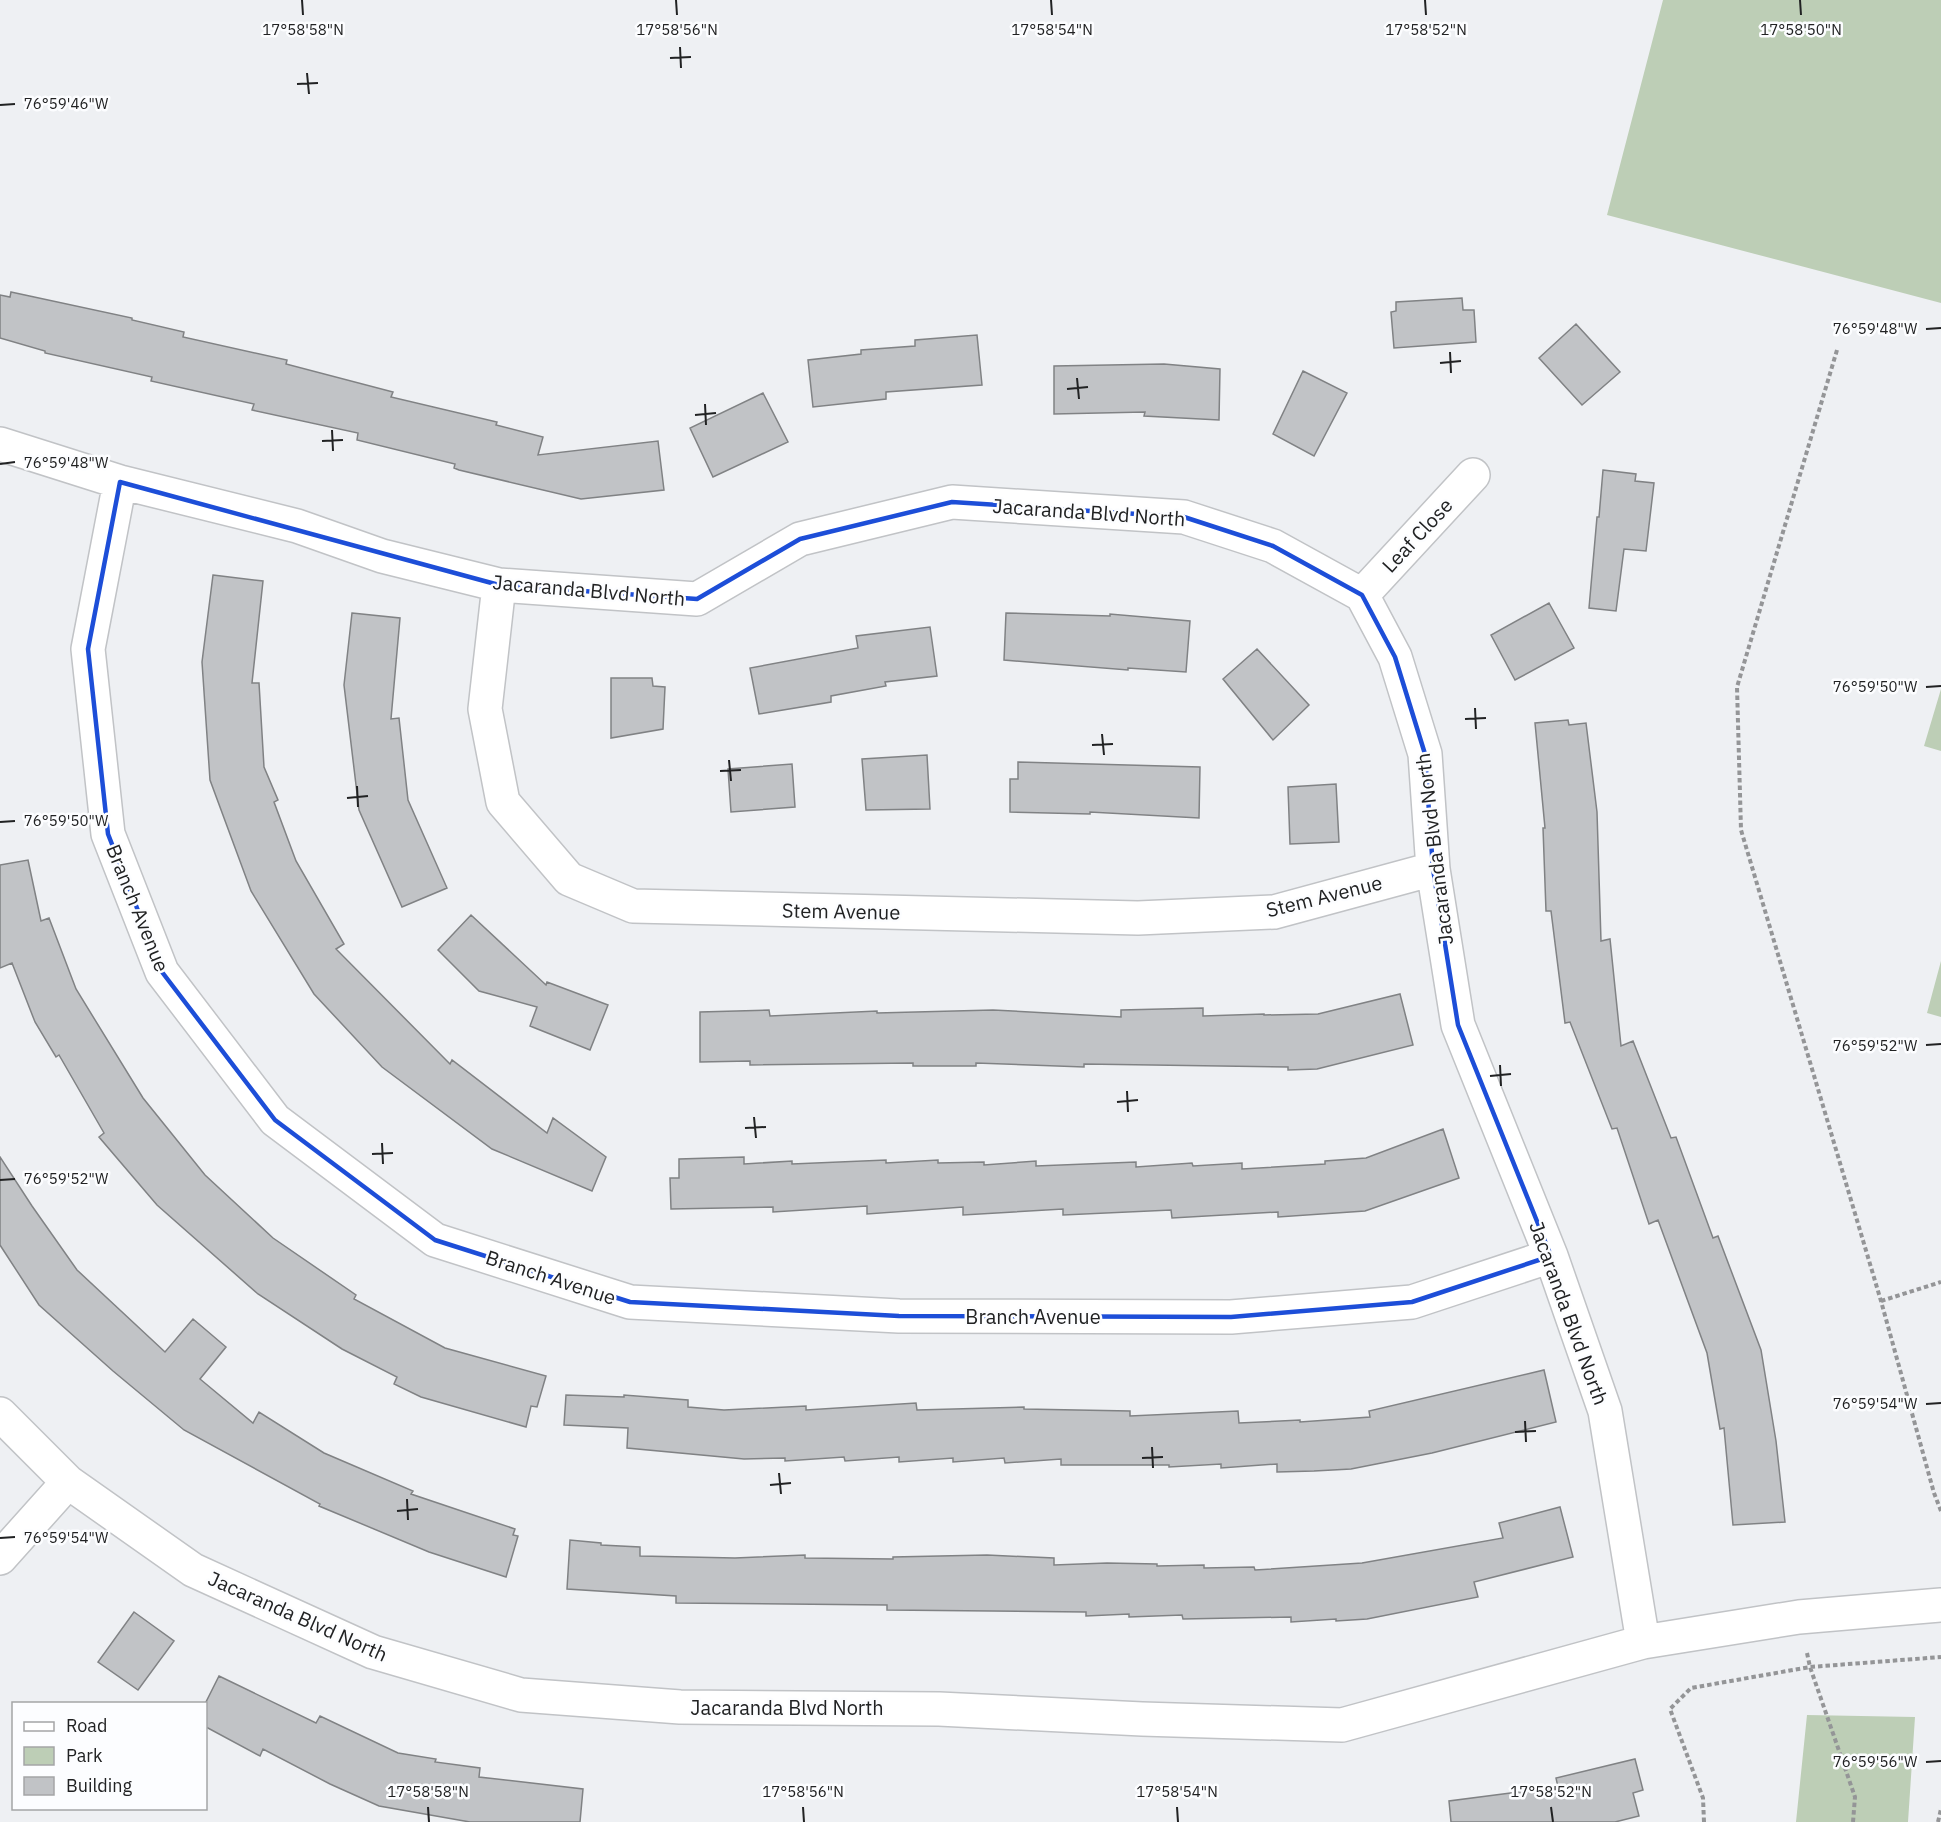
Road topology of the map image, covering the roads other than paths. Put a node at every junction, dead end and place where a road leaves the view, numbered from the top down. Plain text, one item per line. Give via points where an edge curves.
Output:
1 (0, 444) edge
2 (1473, 475) dead end
3 (120, 482) junction
4 (499, 585) junction
5 (1362, 595) junction
6 (1433, 869) junction
7 (1551, 1256) junction
8 (0, 1414) edge
9 (68, 1482) junction
10 (0, 1558) edge
11 (1941, 1605) edge
12 (1643, 1642) junction

1 - 3 street, Jacaranda Blvd North
2 - 5 street, Leaf Close
3 - 4 street, Jacaranda Blvd North via 297,526 382,556
3 - 7 street, Branch Avenue via 88,649 108,834 162,972 275,1120 435,1240 630,1302 899,1316 1231,1317 1412,1302
4 - 5 street, Jacaranda Blvd North via 697,599 800,539 951,502 1184,517 1273,546
4 - 6 street, Stem Avenue via 485,709 503,802 569,879 633,906 1138,918 1274,912
5 - 6 street, Jacaranda Blvd North via 1395,657 1425,754
6 - 7 street, Jacaranda Blvd North via 1458,1025
7 - 12 street, Jacaranda Blvd North via 1605,1411
8 - 9 street, Jacaranda Blvd North
9 - 10 street
9 - 12 street, Jacaranda Blvd North via 193,1570 373,1652 521,1695 680,1707 939,1708 1342,1725
11 - 12 street, Jacaranda Blvd North via 1799,1617

